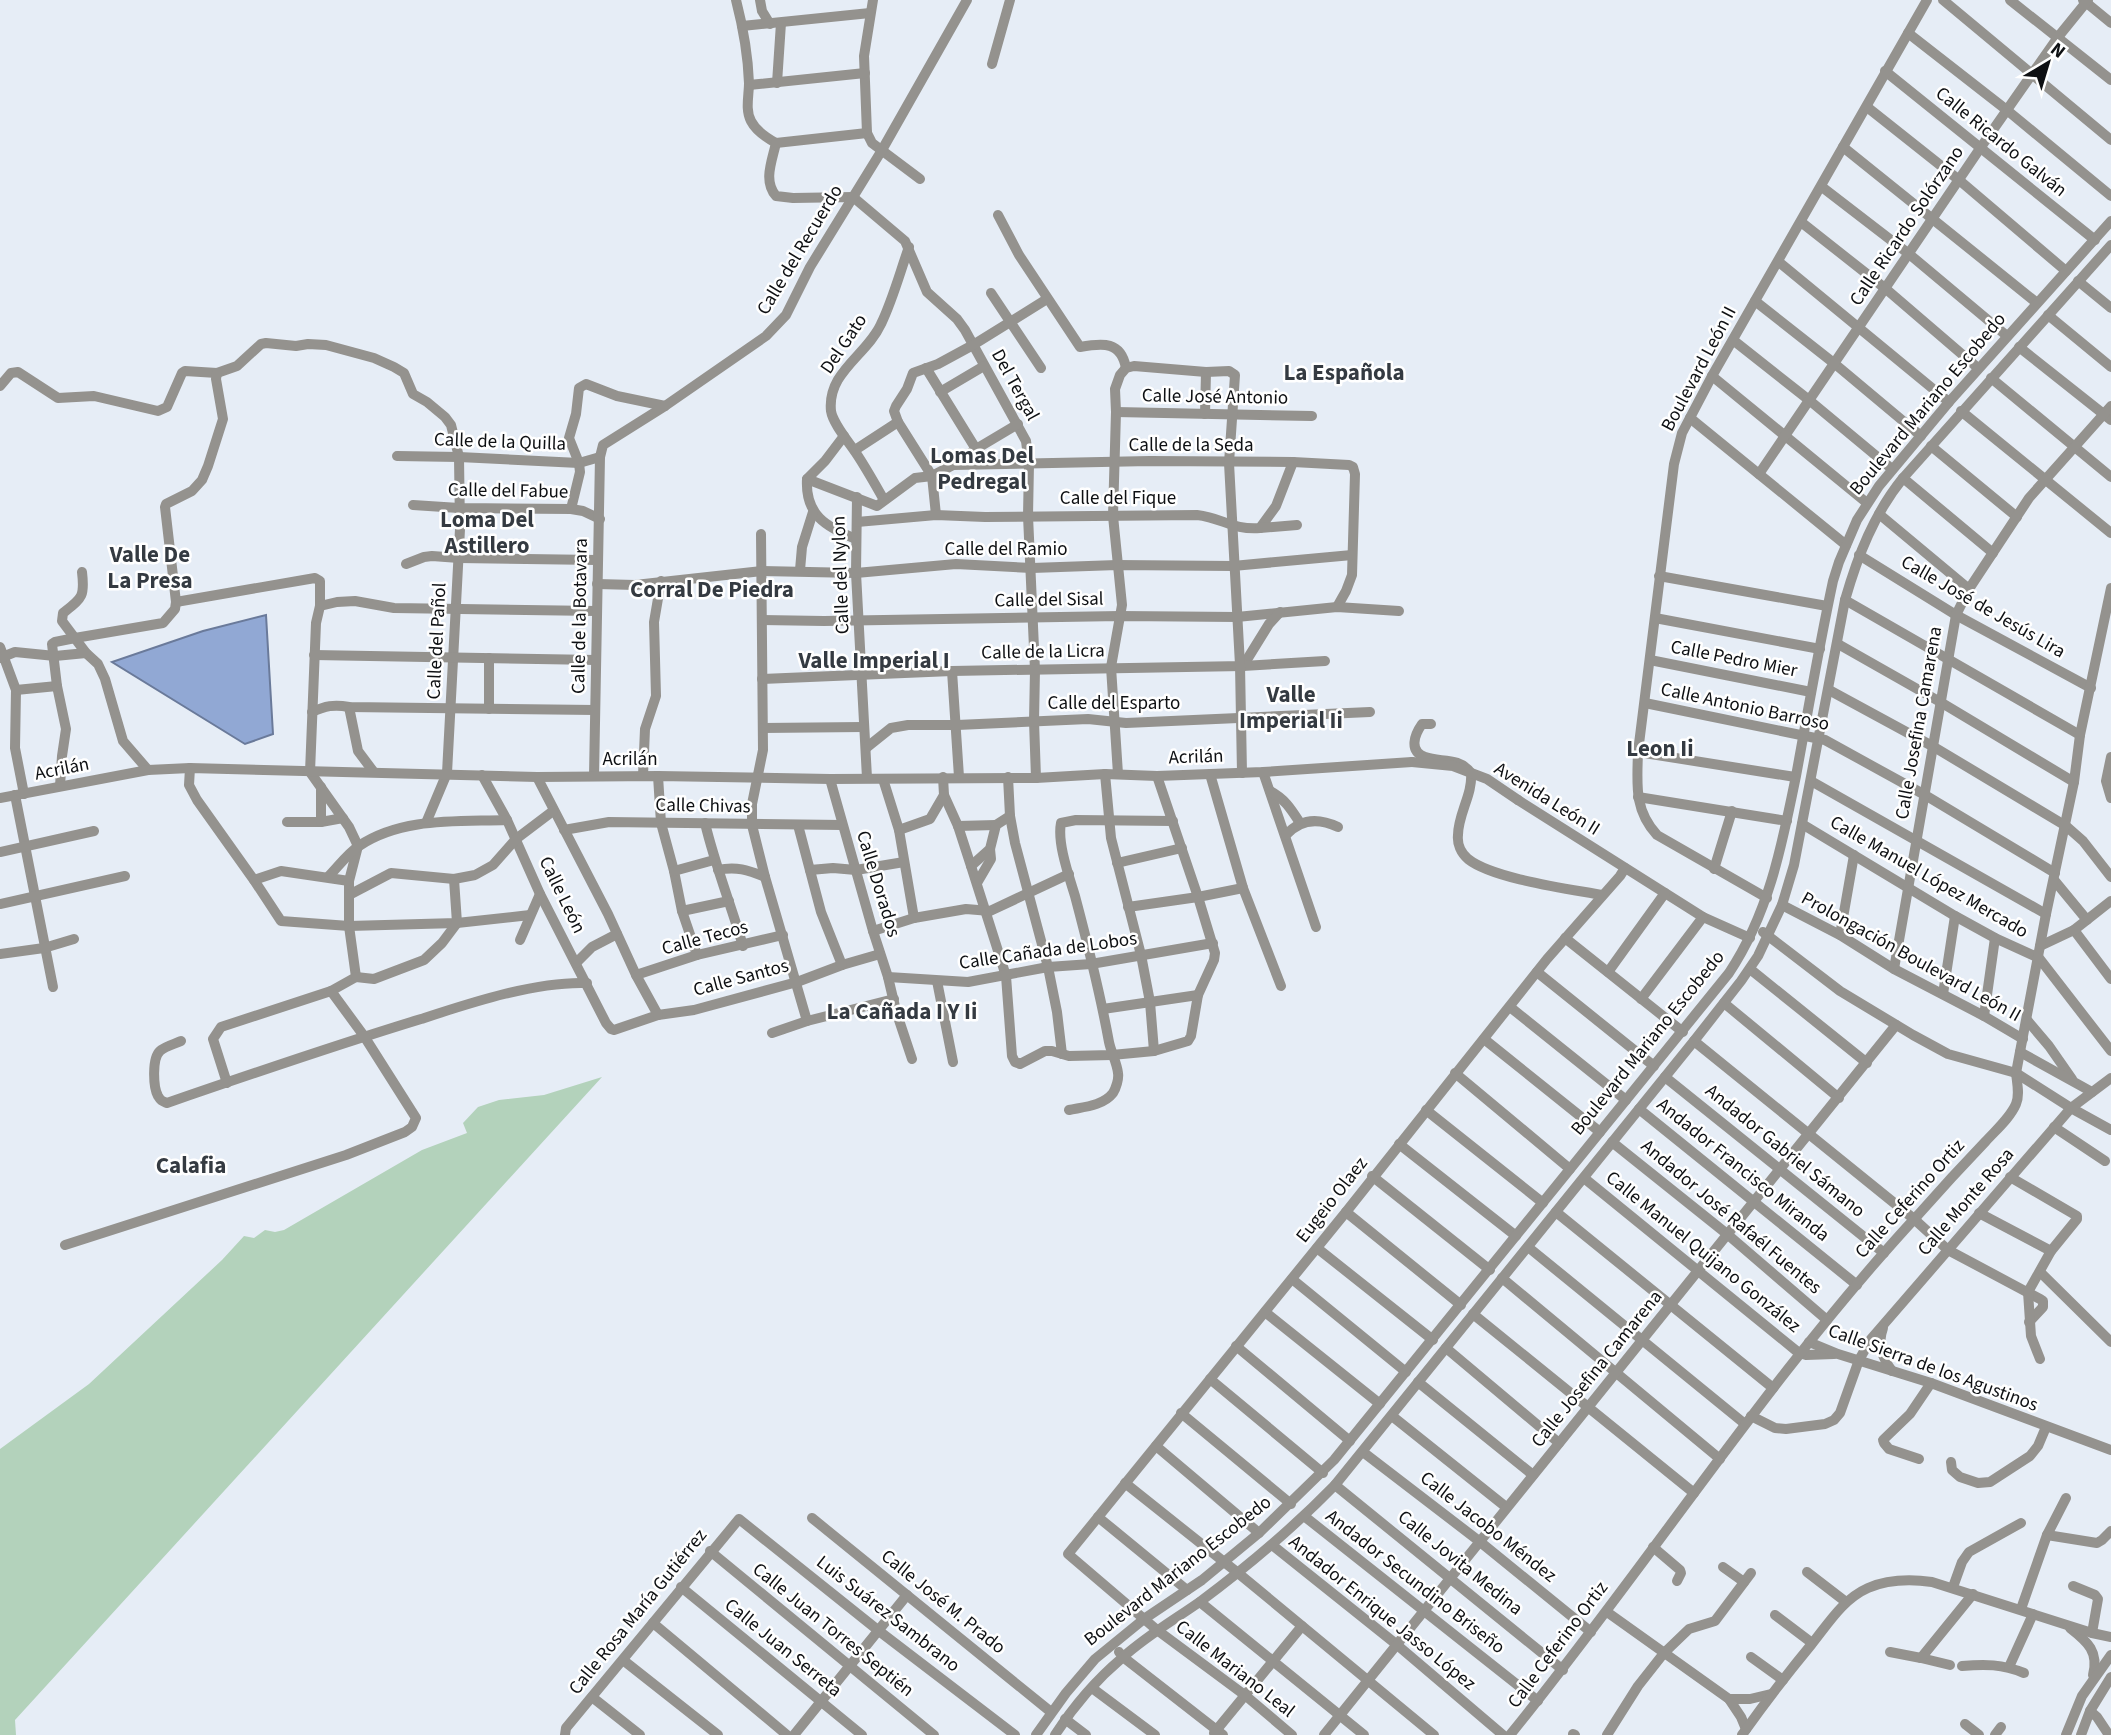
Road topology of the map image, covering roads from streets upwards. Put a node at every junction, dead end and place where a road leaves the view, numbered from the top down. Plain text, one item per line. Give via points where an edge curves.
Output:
1 (736, 0) edge
2 (761, 0) edge
3 (873, 0) edge
4 (967, 0) edge
5 (1010, 0) edge
6 (1927, 0) edge
7 (1943, 0) edge
8 (2010, 0) edge
9 (2085, 1) edge
10 (870, 13) junction
11 (776, 23) junction
12 (2111, 23) edge
13 (742, 26) junction
14 (1908, 33) junction
15 (2058, 37) junction
16 (992, 64) dead end
17 (1885, 71) junction
18 (865, 73) junction
19 (2032, 75) junction
20 (2111, 80) edge
21 (777, 83) junction
22 (749, 85) junction
23 (1867, 107) junction
24 (2008, 111) junction
25 (867, 132) junction
26 (2111, 141) edge
27 (776, 143) junction
28 (1843, 147) junction
29 (1981, 147) junction
30 (882, 150) junction
31 (920, 179) dead end
32 (1959, 180) junction
33 (1822, 187) junction
34 (2111, 195) edge
35 (853, 197) junction
36 (998, 215) dead end
37 (1933, 218) junction
38 (2111, 221) edge
39 (1801, 222) junction
40 (2095, 240) junction
41 (909, 247) junction
42 (2110, 247) edge
43 (1909, 254) junction
44 (1779, 262) junction
45 (2066, 271) junction
46 (2078, 281) junction
47 (1885, 289) junction
48 (991, 293) dead end
49 (1047, 299) junction
50 (1755, 301) junction
51 (2037, 303) junction
52 (2111, 308) edge
53 (2048, 315) junction
54 (1010, 322) junction
55 (1860, 327) junction
56 (2007, 336) junction
57 (1733, 340) junction
58 (973, 345) junction
59 (2019, 347) junction
60 (1835, 364) junction
61 (984, 366) junction
62 (2111, 367) edge
63 (926, 368) junction
64 (1041, 368) dead end
65 (1978, 368) junction
66 (1126, 369) junction
67 (1206, 372) junction
68 (218, 373) junction
69 (1713, 376) junction
70 (1991, 378) junction
71 (0, 386) edge
72 (940, 392) junction
73 (1809, 400) junction
74 (1949, 402) junction
75 (665, 406) junction
76 (1961, 411) junction
77 (1116, 412) junction
78 (2109, 413) edge
79 (1205, 414) junction
80 (1232, 415) junction
81 (1312, 416) dead end
82 (1690, 418) junction
83 (898, 422) junction
84 (1018, 424) junction
85 (1924, 431) junction
86 (844, 436) junction
87 (1785, 436) junction
88 (1940, 436) junction
89 (1931, 446) junction
90 (2074, 446) junction
91 (976, 449) junction
92 (855, 450) junction
93 (397, 456) dead end
94 (459, 457) junction
95 (600, 457) junction
96 (1293, 462) junction
97 (579, 463) junction
98 (1115, 463) junction
99 (1229, 463) junction
100 (1029, 464) junction
101 (953, 465) junction
102 (1892, 469) junction
103 (1759, 474) junction
104 (932, 476) junction
105 (2111, 477) edge
106 (807, 478) junction
107 (1903, 478) junction
108 (2045, 479) junction
109 (857, 497) junction
110 (882, 502) junction
111 (1867, 503) junction
112 (413, 505) dead end
113 (459, 508) junction
114 (571, 509) junction
115 (813, 512) junction
116 (936, 514) junction
117 (1879, 514) junction
118 (1028, 516) junction
119 (1113, 516) junction
120 (2017, 517) junction
121 (600, 519) junction
122 (857, 522) junction
123 (1297, 525) dead end
124 (1233, 527) junction
125 (1260, 528) junction
126 (2111, 533) edge
127 (761, 534) dead end
128 (856, 539) junction
129 (1846, 545) junction
130 (1993, 553) junction
131 (1352, 555) junction
132 (1859, 555) junction
133 (459, 558) junction
134 (597, 560) junction
135 (406, 564) dead end
136 (1117, 565) junction
137 (1233, 566) junction
138 (1032, 568) junction
139 (800, 570) junction
140 (762, 571) junction
141 (82, 572) dead end
142 (856, 573) junction
143 (1659, 576) junction
144 (661, 581) junction
145 (597, 584) junction
146 (2111, 588) edge
147 (1969, 589) junction
148 (1845, 600) junction
149 (176, 602) junction
150 (320, 606) junction
151 (1827, 606) junction
152 (1337, 607) junction
153 (455, 609) junction
154 (596, 611) junction
155 (1399, 611) dead end
156 (1280, 612) junction
157 (1956, 615) junction
158 (1120, 616) junction
159 (1237, 617) junction
160 (1032, 618) junction
161 (1655, 618) junction
162 (762, 620) junction
163 (860, 620) junction
164 (2104, 620) junction
165 (2111, 630) edge
166 (75, 638) junction
167 (1258, 642) junction
168 (1838, 644) junction
169 (1820, 649) junction
170 (1239, 651) junction
171 (86, 653) junction
172 (1, 654) edge
173 (314, 655) junction
174 (55, 656) junction
175 (452, 656) junction
176 (489, 658) junction
177 (596, 660) junction
178 (1650, 660) junction
179 (1947, 660) junction
180 (1325, 661) dead end
181 (1241, 665) junction
182 (1111, 667) junction
183 (1035, 670) junction
184 (952, 671) junction
185 (863, 676) junction
186 (762, 679) junction
187 (57, 686) junction
188 (2091, 688) junction
189 (16, 690) junction
190 (1829, 690) junction
191 (1811, 692) junction
192 (1645, 703) junction
193 (1942, 703) junction
194 (349, 707) junction
195 (450, 709) junction
196 (489, 709) junction
197 (595, 710) junction
198 (312, 712) junction
199 (1370, 712) dead end
200 (1240, 719) junction
201 (1034, 721) junction
202 (1116, 723) junction
203 (1431, 724) dead end
204 (957, 725) junction
205 (863, 727) junction
206 (763, 728) junction
207 (1804, 735) junction
208 (2080, 735) junction
209 (1819, 739) junction
210 (1934, 747) junction
211 (866, 748) junction
212 (358, 751) junction
213 (1638, 752) junction
214 (2111, 757) edge
215 (190, 768) junction
216 (148, 770) junction
217 (373, 771) junction
218 (310, 772) junction
219 (348, 772) junction
220 (1242, 772) junction
221 (1263, 772) junction
222 (447, 773) junction
223 (1105, 774) junction
224 (1210, 774) junction
225 (482, 775) junction
226 (1118, 775) junction
227 (537, 776) junction
228 (594, 776) junction
229 (643, 776) junction
230 (658, 776) junction
231 (1008, 776) junction
232 (1157, 776) junction
233 (943, 777) junction
234 (959, 777) junction
235 (757, 778) junction
236 (867, 778) junction
237 (1036, 778) junction
238 (1796, 778) junction
239 (830, 779) junction
240 (883, 779) junction
241 (1811, 781) junction
242 (2074, 782) junction
243 (61, 786) junction
244 (321, 788) junction
245 (1270, 791) junction
246 (1925, 794) junction
247 (19, 795) junction
248 (944, 795) junction
249 (1638, 797) junction
250 (0, 798) edge
251 (2111, 798) edge
252 (553, 811) junction
253 (1732, 811) junction
254 (1010, 816) junction
255 (343, 818) junction
256 (507, 820) junction
257 (1109, 821) junction
258 (1173, 821) junction
259 (1787, 821) junction
260 (287, 822) dead end
261 (321, 822) junction
262 (426, 823) junction
263 (661, 823) junction
264 (705, 823) junction
265 (1300, 823) junction
266 (996, 824) junction
267 (1802, 824) junction
268 (752, 825) junction
269 (798, 825) junction
270 (842, 825) junction
271 (958, 826) junction
272 (2066, 826) junction
273 (1338, 827) dead end
274 (564, 830) junction
275 (899, 830) junction
276 (94, 831) dead end
277 (1286, 835) junction
278 (516, 839) junction
279 (1916, 841) junction
280 (358, 846) junction
281 (26, 848) junction
282 (1182, 848) junction
283 (990, 849) junction
284 (0, 852) edge
285 (1854, 855) junction
286 (904, 862) junction
287 (1117, 863) junction
288 (716, 865) junction
289 (971, 866) junction
290 (1625, 868) junction
291 (1713, 869) junction
292 (810, 870) junction
293 (856, 870) junction
294 (674, 871) junction
295 (1069, 874) junction
296 (125, 876) dead end
297 (328, 877) junction
298 (765, 877) junction
299 (2054, 877) junction
300 (2111, 877) edge
301 (454, 878) junction
302 (254, 880) junction
303 (349, 881) junction
304 (977, 883) junction
305 (1243, 888) junction
306 (1908, 888) junction
307 (1665, 893) junction
308 (540, 894) junction
309 (349, 895) junction
310 (1028, 895) junction
311 (1602, 895) junction
312 (35, 897) junction
313 (1198, 897) junction
314 (1767, 898) junction
315 (729, 901) junction
316 (2110, 903) edge
317 (0, 904) edge
318 (1782, 905) junction
319 (1128, 908) junction
320 (682, 911) junction
321 (986, 911) junction
322 (2046, 914) junction
323 (530, 915) junction
324 (1955, 916) junction
325 (1703, 917) junction
326 (914, 918) junction
327 (2087, 920) junction
328 (457, 923) junction
329 (349, 926) junction
330 (1316, 927) dead end
331 (2074, 930) junction
332 (873, 931) junction
333 (1752, 933) junction
334 (617, 934) junction
335 (783, 935) junction
336 (1768, 935) junction
337 (1840, 936) junction
338 (1566, 938) junction
339 (1995, 938) junction
340 (74, 939) dead end
341 (520, 940) dead end
342 (1213, 943) junction
343 (743, 946) junction
344 (2040, 946) junction
345 (44, 948) junction
346 (0, 954) edge
347 (880, 954) junction
348 (697, 955) junction
349 (1141, 955) junction
350 (2039, 958) junction
351 (574, 960) junction
352 (1091, 964) junction
353 (842, 965) junction
354 (1048, 967) junction
355 (1750, 969) junction
356 (1894, 969) junction
357 (1537, 972) junction
358 (1608, 972) junction
359 (636, 975) junction
360 (355, 976) junction
361 (1006, 976) junction
362 (888, 977) junction
363 (2111, 979) edge
364 (937, 981) junction
365 (564, 982) junction
366 (797, 982) junction
367 (587, 983) junction
368 (1281, 986) dead end
369 (53, 987) dead end
370 (331, 991) junction
371 (1943, 994) junction
372 (1198, 995) junction
373 (894, 999) junction
374 (1641, 999) junction
375 (1150, 1002) junction
376 (1724, 1003) junction
377 (1510, 1007) junction
378 (1103, 1009) junction
379 (658, 1015) junction
380 (1983, 1016) junction
381 (2027, 1020) junction
382 (807, 1021) junction
383 (1896, 1025) junction
384 (611, 1029) joint
385 (1683, 1032) junction
386 (772, 1034) dead end
387 (364, 1036) junction
388 (1483, 1039) junction
389 (2023, 1039) junction
390 (181, 1041) dead end
391 (1694, 1041) junction
392 (1154, 1051) junction
393 (2111, 1051) edge
394 (2020, 1052) junction
395 (1062, 1054) junction
396 (1112, 1055) junction
397 (912, 1059) dead end
398 (953, 1062) dead end
399 (1867, 1063) junction
400 (1654, 1066) junction
401 (1455, 1073) junction
402 (2016, 1073) junction
403 (1665, 1077) junction
404 (2111, 1078) edge
405 (2072, 1080) junction
406 (227, 1083) junction
407 (2092, 1092) junction
408 (1839, 1098) junction
409 (1626, 1100) junction
410 (1639, 1108) junction
411 (2071, 1108) junction
412 (1069, 1110) dead end
413 (1426, 1110) junction
414 (2054, 1127) junction
415 (2111, 1130) edge
416 (1600, 1132) junction
417 (1809, 1135) junction
418 (1592, 1142) junction
419 (1612, 1142) junction
420 (1399, 1144) junction
421 (1605, 1152) junction
422 (2105, 1161) dead end
423 (1570, 1169) junction
424 (1781, 1171) junction
425 (1372, 1176) junction
426 (2010, 1177) junction
427 (1584, 1178) junction
428 (1754, 1202) junction
429 (1543, 1203) junction
430 (1346, 1212) junction
431 (1556, 1212) junction
432 (1979, 1213) junction
433 (1913, 1219) junction
434 (1727, 1234) junction
435 (1516, 1236) junction
436 (65, 1245) dead end
437 (1528, 1247) junction
438 (1317, 1248) junction
439 (1948, 1250) junction
440 (2051, 1251) junction
441 (1884, 1253) junction
442 (1490, 1270) junction
443 (1699, 1270) junction
444 (2040, 1272) junction
445 (1292, 1279) junction
446 (1502, 1279) junction
447 (1857, 1285) junction
448 (2028, 1292) junction
449 (1461, 1305) junction
450 (1671, 1306) junction
451 (1265, 1312) junction
452 (1474, 1314) junction
453 (1827, 1320) junction
454 (1885, 1323) junction
455 (1643, 1339) junction
456 (1433, 1340) junction
457 (1809, 1342) junction
458 (2111, 1342) edge
459 (1236, 1346) junction
460 (1446, 1348) junction
461 (1799, 1353) junction
462 (1839, 1354) junction
463 (2040, 1359) dead end
464 (1859, 1360) junction
465 (1892, 1371) junction
466 (1406, 1373) junction
467 (1615, 1373) junction
468 (1210, 1378) junction
469 (1418, 1382) junction
470 (1931, 1383) junction
471 (1773, 1388) junction
472 (1380, 1404) junction
473 (1587, 1408) junction
474 (1181, 1413) junction
475 (1391, 1416) junction
476 (1748, 1420) junction
477 (2046, 1427) junction
478 (1350, 1441) junction
479 (1559, 1443) junction
480 (1156, 1446) junction
481 (2111, 1449) edge
482 (1363, 1452) junction
483 (1720, 1459) junction
484 (1919, 1459) dead end
485 (1951, 1462) dead end
486 (1323, 1473) junction
487 (1533, 1475) junction
488 (1125, 1483) junction
489 (1335, 1485) junction
490 (1694, 1493) junction
491 (2066, 1499) dead end
492 (1291, 1504) junction
493 (1506, 1507) junction
494 (1304, 1516) junction
495 (1098, 1517) junction
496 (812, 1518) dead end
497 (741, 1520) joint
498 (2021, 1523) dead end
499 (2111, 1531) edge
500 (1259, 1533) junction
501 (2047, 1535) junction
502 (1479, 1541) junction
503 (1272, 1545) junction
504 (1653, 1547) junction
505 (710, 1551) junction
506 (1224, 1562) junction
507 (1723, 1567) dead end
508 (1808, 1572) dead end
509 (1238, 1573) junction
510 (1751, 1573) dead end
511 (1450, 1577) junction
512 (1677, 1581) dead end
513 (1744, 1582) junction
514 (2073, 1586) dead end
515 (681, 1587) junction
516 (1953, 1587) junction
517 (1187, 1590) junction
518 (1973, 1594) junction
519 (907, 1595) junction
520 (1200, 1602) junction
521 (1846, 1602) junction
522 (2021, 1609) junction
523 (1423, 1611) junction
524 (1607, 1612) junction
525 (2033, 1614) junction
526 (1774, 1615) dead end
527 (1144, 1619) junction
528 (653, 1623) junction
529 (2065, 1624) junction
530 (1302, 1626) junction
531 (1157, 1630) junction
532 (879, 1631) junction
533 (1591, 1632) junction
534 (2092, 1633) junction
535 (2111, 1637) edge
536 (1812, 1643) junction
537 (1113, 1644) junction
538 (1396, 1644) junction
539 (1664, 1653) junction
540 (1890, 1653) dead end
541 (2111, 1655) edge
542 (1123, 1657) junction
543 (1751, 1657) dead end
544 (1922, 1658) junction
545 (623, 1660) junction
546 (1274, 1662) junction
547 (850, 1665) junction
548 (2009, 1667) junction
549 (1563, 1670) junction
550 (2024, 1673) dead end
551 (2111, 1677) edge
552 (1368, 1680) junction
553 (1783, 1680) junction
554 (2091, 1681) junction
555 (1092, 1688) junction
556 (1771, 1694) junction
557 (1246, 1696) junction
558 (592, 1697) junction
559 (1729, 1699) junction
560 (1538, 1701) junction
561 (821, 1702) junction
562 (2090, 1711) junction
563 (1051, 1712) junction
564 (1340, 1716) junction
565 (1065, 1718) junction
566 (1965, 1724) dead end
567 (1744, 1732) edge
568 (565, 1733) edge
569 (1217, 1733) edge
570 (640, 1735) edge
571 (718, 1735) edge
572 (787, 1735) edge
573 (794, 1735) edge
574 (862, 1735) edge
575 (934, 1735) edge
576 (1015, 1735) edge
577 (1036, 1735) edge
578 (1055, 1735) edge
579 (1086, 1735) edge
580 (1155, 1735) edge
581 (1292, 1735) edge
582 (1324, 1735) edge
583 (1364, 1735) edge
584 (1434, 1735) edge
585 (1503, 1735) edge
586 (1510, 1735) edge
587 (1607, 1735) edge
588 (1979, 1735) edge
589 (2066, 1735) edge
590 (2081, 1735) edge
591 (2109, 1735) edge

1 - 13 street
2 - 11 street via 762,11
3 - 10 street
4 - 30 street, Calle del Recuerdo
5 - 16 street
6 - 14 street, Boulevard León II
7 - 19 street
8 - 15 street
9 - 12 street
9 - 15 street, Calle Ricardo Solórzano
10 - 11 street
10 - 18 street
11 - 13 street
11 - 21 street
13 - 22 street
14 - 17 street, Boulevard León II
14 - 24 street
15 - 19 street, Calle Ricardo Solórzano
15 - 20 street
17 - 23 street, Boulevard León II
17 - 29 street, Calle Ricardo Galván
18 - 21 street
18 - 25 street
19 - 24 street, Calle Ricardo Solórzano
19 - 26 street
21 - 22 street
22 - 27 street via 751,123
23 - 28 street, Boulevard León II
23 - 32 street
24 - 29 street, Calle Ricardo Solórzano
24 - 34 street
25 - 27 street
25 - 30 street
27 - 35 street via 769,179 776,196
28 - 33 street, Boulevard León II
28 - 37 street
29 - 32 street, Calle Ricardo Solórzano
29 - 40 street, Calle Ricardo Galván
30 - 31 street
30 - 35 street, Calle del Recuerdo
32 - 37 street, Calle Ricardo Solórzano
32 - 45 street
33 - 39 street, Boulevard León II
33 - 43 street
35 - 41 street
35 - 75 street, Calle del Recuerdo via 778,324
36 - 49 street
37 - 43 street, Calle Ricardo Solórzano
37 - 51 street
38 - 40 street, Boulevard Mariano Escobedo
39 - 44 street, Boulevard León II
39 - 47 street
40 - 45 street, Boulevard Mariano Escobedo
41 - 58 street, Del Tergal via 927,292 949,311
41 - 86 street, Del Gato via 882,323 837,383 831,409
42 - 46 street, Boulevard Mariano Escobedo
43 - 47 street, Calle Ricardo Solórzano
43 - 56 street
44 - 50 street, Boulevard León II
44 - 55 street
45 - 51 street, Boulevard Mariano Escobedo
46 - 52 street
46 - 53 street, Boulevard Mariano Escobedo
47 - 55 street, Calle Ricardo Solórzano
47 - 65 street
48 - 54 street
49 - 54 street
49 - 66 street via 1080,346 1104,344 1117,349
50 - 57 street, Boulevard León II
50 - 60 street
51 - 56 street, Boulevard Mariano Escobedo
53 - 59 street, Boulevard Mariano Escobedo
53 - 62 street
54 - 58 street
54 - 64 street
55 - 60 street, Calle Ricardo Solórzano
55 - 74 street
56 - 65 street, Boulevard Mariano Escobedo
57 - 69 street, Boulevard León II
57 - 73 street
58 - 61 street, Del Tergal
58 - 63 street
59 - 70 street, Boulevard Mariano Escobedo
59 - 78 street
60 - 73 street, Calle Ricardo Solórzano
60 - 85 street
61 - 72 street
61 - 84 street, Del Tergal
63 - 72 street
63 - 83 street via 913,373 894,411
65 - 74 street, Boulevard Mariano Escobedo
66 - 67 street
66 - 77 street via 1115,384
67 - 79 street
67 - 80 street via 1234,373
68 - 71 street via 185,371 167,407 158,411 94,396 58,398 18,372 11,373
68 - 94 street, Calle del Pañol via 243,362 266,342 317,344 374,358 404,373 413,394 445,417
68 - 149 street via 223,419 208,466 198,486 165,507
69 - 82 street, Boulevard León II
69 - 87 street
70 - 76 street, Boulevard Mariano Escobedo
70 - 90 street
72 - 91 street
73 - 87 street, Calle Ricardo Solórzano
73 - 102 street
74 - 85 street, Boulevard Mariano Escobedo
75 - 95 street, Calle del Recuerdo via 603,445
75 - 97 street via 582,385 569,438
76 - 88 street, Boulevard Mariano Escobedo
76 - 108 street
77 - 79 street, Calle José Antonio
77 - 98 street
78 - 90 street, Calle Josefina Camarena
79 - 80 street, Calle José Antonio
80 - 81 street, Calle José Antonio
80 - 99 street
82 - 103 street
82 - 143 street, Boulevard León II via 1674,464
83 - 92 street
83 - 104 street
84 - 91 street
84 - 100 street, Del Tergal
85 - 88 street
85 - 102 street, Boulevard Mariano Escobedo
86 - 92 street
86 - 106 street
87 - 103 street, Calle Ricardo Solórzano
87 - 111 street
88 - 89 street, Boulevard Mariano Escobedo
89 - 107 street, Boulevard Mariano Escobedo
89 - 120 street
90 - 105 street
90 - 108 street, Calle Josefina Camarena
91 - 101 street
92 - 110 street
93 - 94 street, Calle de la Quilla
94 - 97 street, Calle de la Quilla
94 - 113 street, Calle del Pañol
95 - 97 street, Calle de la Quilla
95 - 121 street, Calle de la Botavara
96 - 99 street, Calle de la Seda
96 - 125 street via 1276,506
96 - 131 street, Calle de la Seda via 1353,467
97 - 114 street
98 - 99 street, Calle de la Seda
98 - 100 street, Calle de la Seda
98 - 119 street
99 - 124 street
100 - 101 street, Calle de la Seda
100 - 118 street, Del Tergal
101 - 104 street
102 - 111 street, Boulevard Mariano Escobedo
103 - 129 street
104 - 110 street via 915,478
104 - 116 street
106 - 109 street
106 - 115 street
107 - 117 street, Boulevard Mariano Escobedo
107 - 130 street
108 - 120 street, Calle Josefina Camarena
108 - 126 street
109 - 110 street via 875,505
109 - 122 street, Calle del Nylon
111 - 129 street, Boulevard Mariano Escobedo
112 - 113 street, Calle del Fabue
113 - 114 street, Calle del Fabue
113 - 133 street, Calle del Pañol
114 - 121 street, Calle del Fabue
115 - 128 street via 834,530
115 - 139 street
116 - 118 street, Calle del Fique
116 - 122 street, Calle del Fique
117 - 132 street, Boulevard Mariano Escobedo
117 - 147 street
118 - 119 street, Calle del Fique
118 - 138 street, Del Tergal
119 - 124 street, Calle del Fique via 1197,515
119 - 136 street
120 - 130 street, Calle Josefina Camarena
121 - 134 street, Calle de la Botavara
122 - 128 street, Calle del Nylon
123 - 125 street, Calle del Fique
124 - 125 street, Calle del Fique
124 - 137 street
127 - 140 street
128 - 142 street, Calle del Nylon
129 - 151 street, Boulevard Mariano Escobedo
130 - 147 street, Calle Josefina Camarena
131 - 137 street, Calle del Ramio
131 - 152 street via 1350,584
132 - 148 street, Boulevard Mariano Escobedo
132 - 157 street, Calle José de Jesús Lira
133 - 134 street
133 - 135 street via 424,556
133 - 153 street, Calle del Pañol
134 - 145 street, Calle de la Botavara
136 - 137 street, Calle del Ramio
136 - 138 street, Calle del Ramio
136 - 158 street
137 - 159 street
138 - 142 street, Calle del Ramio via 956,564
138 - 160 street, Del Tergal
139 - 140 street, Calle del Ramio
139 - 142 street, Calle del Ramio
140 - 144 street, Calle del Ramio
140 - 162 street
141 - 166 street via 82,597 62,613 62,621
142 - 163 street, Calle del Nylon
143 - 151 street
143 - 161 street, Boulevard León II
144 - 145 street, Calle del Ramio
144 - 229 street via 654,622 656,696 645,729
145 - 154 street, Calle de la Botavara
146 - 164 street, Calle Ceferino Ortiz
147 - 157 street, Calle Josefina Camarena
148 - 168 street, Boulevard Mariano Escobedo
148 - 179 street
149 - 150 street via 315,578 320,581
149 - 166 street via 163,623
150 - 153 street via 355,601 394,608
150 - 173 street
151 - 169 street, Boulevard Mariano Escobedo
152 - 155 street, Calle del Sisal
152 - 156 street, Calle del Sisal
153 - 154 street
153 - 175 street, Calle del Pañol
154 - 177 street, Calle de la Botavara
156 - 159 street, Calle del Sisal
156 - 167 street
157 - 179 street, Calle Josefina Camarena
157 - 188 street, Calle José de Jesús Lira
158 - 159 street, Calle del Sisal
158 - 160 street, Calle del Sisal
158 - 182 street
159 - 170 street
160 - 163 street, Calle del Sisal
160 - 183 street, Del Tergal
161 - 169 street
161 - 178 street, Boulevard León II
162 - 163 street, Calle del Sisal
162 - 186 street
163 - 185 street, Calle del Nylon
164 - 165 street
164 - 188 street, Calle Ceferino Ortiz
166 - 171 street
166 - 174 street via 52,644
167 - 170 street
167 - 181 street
168 - 190 street, Boulevard Mariano Escobedo
168 - 193 street
169 - 191 street, Boulevard Mariano Escobedo
170 - 181 street
171 - 174 street
171 - 216 street via 105,680 123,741
172 - 174 street
172 - 189 street
173 - 175 street
173 - 198 street
174 - 187 street
175 - 176 street
175 - 195 street, Calle del Pañol
176 - 177 street
176 - 196 street
177 - 197 street, Calle de la Botavara
178 - 191 street, Calle Pedro Mier
178 - 192 street, Boulevard León II
179 - 193 street, Calle Josefina Camarena
179 - 208 street
180 - 181 street, Calle de la Licra
181 - 182 street, Calle de la Licra
181 - 200 street
182 - 183 street, Calle de la Licra
182 - 202 street
183 - 184 street, Calle de la Licra
183 - 201 street, Del Tergal
184 - 185 street, Calle de la Licra
184 - 204 street
185 - 186 street, Calle de la Licra
185 - 205 street, Calle del Nylon
186 - 206 street
187 - 189 street
187 - 243 street via 66,729
188 - 208 street, Calle Ceferino Ortiz
189 - 247 street
190 - 209 street, Boulevard Mariano Escobedo
190 - 210 street
191 - 207 street, Boulevard Mariano Escobedo
192 - 207 street, Calle Antonio Barroso
192 - 213 street, Boulevard León II
193 - 210 street, Calle Josefina Camarena
193 - 242 street
194 - 195 street
194 - 198 street via 325,706
194 - 212 street
195 - 196 street
195 - 222 street, Calle del Pañol
196 - 197 street
197 - 228 street, Calle de la Botavara
198 - 218 street
199 - 200 street, Calle del Esparto
200 - 202 street, Calle del Esparto
200 - 220 street
201 - 202 street, Calle del Esparto
201 - 204 street, Calle del Esparto
201 - 237 street, Del Tergal
202 - 226 street
203 - 311 street, bridge via 1422,724 1416,733 1416,750 1424,757 1462,764 1470,770 1458,835 1462,852 1490,870
204 - 211 street, Calle del Esparto via 898,726
204 - 234 street
205 - 206 street
205 - 211 street, Calle del Nylon
206 - 235 street
207 - 209 street, Calle Antonio Barroso
207 - 238 street, Boulevard Mariano Escobedo
208 - 242 street, Calle Ceferino Ortiz
209 - 241 street, Boulevard Mariano Escobedo
209 - 246 street, Calle Antonio Barroso
210 - 246 street, Calle Josefina Camarena
210 - 272 street
211 - 236 street, Calle del Nylon
212 - 217 street
212 - 219 street
213 - 238 street
213 - 249 street, Boulevard León II
214 - 251 street via 2106,781
215 - 216 street, Acrilán
215 - 218 street, Acrilán
215 - 302 street via 189,785 197,800
216 - 243 street, Acrilán
217 - 219 street, Acrilán
217 - 222 street, Acrilán
218 - 219 street, Acrilán
218 - 244 street
220 - 221 street, Acrilán
220 - 224 street, Acrilán
221 - 245 street
221 - 290 street, Avenida León II, bridge via 1412,762 1453,766 1487,779
222 - 225 street, Acrilán
222 - 262 street, Calle del Pañol
223 - 226 street, Acrilán
223 - 237 street, Acrilán
223 - 257 street
224 - 232 street, Acrilán
224 - 305 street
225 - 227 street, Acrilán
225 - 256 street, Calle León
226 - 232 street, Acrilán
227 - 228 street, Acrilán
227 - 252 street
228 - 229 street, Acrilán
229 - 230 street, Acrilán
230 - 235 street, Acrilán
230 - 263 street
231 - 234 street, Acrilán
231 - 237 street, Acrilán
231 - 254 street
232 - 258 street
233 - 234 street, Acrilán
233 - 240 street, Acrilán
233 - 248 street
235 - 239 street, Acrilán
235 - 268 street
236 - 239 street, Acrilán
236 - 240 street, Acrilán
238 - 259 street, Boulevard Mariano Escobedo
239 - 270 street, Calle Dorados
240 - 275 street
241 - 267 street, Boulevard Mariano Escobedo
241 - 279 street
242 - 272 street, Calle Ceferino Ortiz
243 - 247 street, Acrilán
244 - 255 street
244 - 261 street
245 - 265 street via 1287,803
245 - 277 street
246 - 279 street, Calle Josefina Camarena
246 - 299 street, Calle Antonio Barroso
247 - 250 street, Acrilán
247 - 281 street
248 - 271 street
248 - 275 street via 930,818
249 - 253 street
249 - 291 street, Boulevard León II via 1645,821 1657,835
252 - 274 street
252 - 278 street
253 - 259 street
253 - 291 street
254 - 266 street
254 - 310 street
255 - 261 street
255 - 280 street
256 - 262 street
256 - 278 street, Calle León
257 - 258 street
257 - 287 street
257 - 295 street via 1061,823
258 - 282 street
259 - 314 street, Boulevard Mariano Escobedo
260 - 261 street
262 - 280 street via 389,831
263 - 264 street, Calle Chivas
263 - 274 street, Calle Chivas via 609,822
263 - 294 street
264 - 268 street, Calle Chivas
264 - 288 street
265 - 273 street via 1319,820
265 - 277 street
266 - 271 street
266 - 283 street
267 - 285 street, Calle Manuel López Mercado
267 - 318 street, Boulevard Mariano Escobedo
268 - 269 street, Calle Chivas
268 - 298 street
269 - 270 street, Calle Chivas
269 - 292 street
270 - 293 street, Calle Dorados
271 - 289 street
272 - 299 street, Calle Ceferino Ortiz
272 - 300 street
274 - 334 street
275 - 286 street
276 - 281 street
277 - 330 street
278 - 301 street via 493,865 475,875
278 - 308 street, Calle León
279 - 306 street, Calle Josefina Camarena
279 - 322 street
280 - 297 street
280 - 303 street
281 - 284 street
281 - 312 street
282 - 287 street
282 - 313 street
283 - 289 street
283 - 304 street via 991,859
285 - 306 street, Calle Manuel López Mercado
285 - 337 street
286 - 293 street
286 - 326 street
287 - 319 street
288 - 294 street
288 - 298 street
288 - 315 street
289 - 304 street
290 - 307 street, Avenida León II
290 - 311 street, Eugeio Olaez
291 - 314 street
292 - 293 street
292 - 353 street
293 - 332 street, Calle Dorados
294 - 320 street
295 - 310 street
295 - 352 street
296 - 312 street
297 - 302 street via 281,871
297 - 303 street
298 - 335 street
299 - 322 street, Calle Ceferino Ortiz
299 - 327 street, Calle Antonio Barroso
301 - 309 street via 391,873
301 - 328 street
302 - 329 street via 281,921
303 - 309 street
304 - 321 street
305 - 313 street
305 - 368 street
306 - 324 street, Calle Manuel López Mercado
306 - 356 street, Calle Josefina Camarena
307 - 325 street, Avenida León II
307 - 358 street
308 - 323 street
308 - 351 street, Calle León
309 - 329 street
310 - 321 street
310 - 354 street
311 - 338 street, Eugeio Olaez
312 - 317 street
312 - 345 street
313 - 319 street
313 - 342 street
314 - 333 street, Boulevard Mariano Escobedo
315 - 320 street
315 - 343 street
316 - 327 street
318 - 336 street, Boulevard Mariano Escobedo
318 - 337 street, Prolongación Boulevard León II
319 - 349 street
320 - 348 street
321 - 326 street via 966,909
321 - 361 street
322 - 344 street, Calle Ceferino Ortiz
323 - 328 street
323 - 341 street
324 - 339 street, Calle Manuel López Mercado
324 - 371 street
325 - 333 street, Avenida León II
325 - 374 street
326 - 332 street
327 - 331 street
328 - 329 street
328 - 360 street via 425,960 374,979
329 - 360 street
331 - 344 street
331 - 363 street
332 - 347 street, Calle Dorados
333 - 336 street, Avenida León II
333 - 385 street, Boulevard Mariano Escobedo via 1730,973
334 - 351 street
334 - 359 street
335 - 343 street, Calle Tecos
335 - 366 street
336 - 355 street, Boulevard Mariano Escobedo
336 - 383 street, Avenida León II via 1840,991
337 - 356 street, Prolongación Boulevard León II
338 - 357 street, Eugeio Olaez
338 - 358 street
339 - 350 street, Calle Manuel López Mercado
339 - 380 street
340 - 345 street
342 - 349 street, Calle Cañada de Lobos
342 - 372 street via 1214,960
343 - 348 street, Calle Tecos
344 - 350 street, Calle Ceferino Ortiz
345 - 346 street
345 - 369 street
347 - 353 street, Calle Santos
347 - 362 street, Calle Dorados
348 - 359 street, Calle Tecos
349 - 352 street, Calle Cañada de Lobos
349 - 375 street
350 - 381 street, Calle Ceferino Ortiz
350 - 393 street
351 - 365 street
351 - 367 street, Calle León
352 - 354 street, Calle Cañada de Lobos
352 - 378 street
353 - 366 street, Calle Santos
354 - 361 street, Calle Cañada de Lobos
354 - 395 street
355 - 376 street, Boulevard Mariano Escobedo
355 - 399 street
356 - 371 street, Prolongación Boulevard León II
357 - 377 street, Eugeio Olaez
357 - 400 street
358 - 374 street
359 - 379 street
360 - 370 street
361 - 364 street, Calle Cañada de Lobos
361 - 395 street via 1013,1060 1020,1064 1045,1051
362 - 364 street, Calle Cañada de Lobos
362 - 373 street, Calle Dorados
364 - 398 street
365 - 367 street
365 - 387 street via 475,1002
366 - 379 street, Calle Santos
366 - 382 street
367 - 384 street, Calle León
370 - 387 street
370 - 406 street via 221,1027 213,1039
371 - 380 street, Prolongación Boulevard León II
372 - 375 street
372 - 392 street via 1188,1041
373 - 382 street
373 - 397 street, Calle Dorados
374 - 385 street
375 - 378 street
375 - 392 street
376 - 391 street, Boulevard Mariano Escobedo
376 - 408 street
377 - 388 street, Eugeio Olaez
377 - 409 street, Andador Francisco Miranda
378 - 396 street
379 - 384 street, Calle Santos
380 - 389 street, Prolongación Boulevard León II
381 - 389 street, Calle Ceferino Ortiz
381 - 405 street
382 - 386 street
383 - 399 street, Calle Josefina Camarena
383 - 402 street, Avenida León II via 1948,1054
385 - 400 street, Boulevard Mariano Escobedo
387 - 406 street
387 - 436 street via 416,1118 405,1132
388 - 401 street, Eugeio Olaez
388 - 416 street
389 - 394 street, Calle Ceferino Ortiz
390 - 406 street via 157,1053 154,1061 156,1094 161,1100 167,1103
391 - 403 street, Boulevard Mariano Escobedo
391 - 417 street
392 - 396 street
394 - 402 street, Calle Ceferino Ortiz
394 - 405 street, Prolongación Boulevard León II
395 - 396 street
396 - 412 street via 1118,1072 1113,1093 1101,1102
399 - 408 street, Calle Josefina Camarena
400 - 409 street, Boulevard Mariano Escobedo
401 - 413 street, Eugeio Olaez
401 - 423 street
402 - 411 street
402 - 433 street, Calle Ceferino Ortiz via 2015,1106
403 - 410 street, Boulevard Mariano Escobedo
403 - 424 street, Andador Gabriel Sámano
404 - 407 street, Calle Monte Rosa
405 - 407 street, Prolongación Boulevard León II
407 - 411 street, Calle Monte Rosa
408 - 417 street, Calle Josefina Camarena
409 - 416 street, Boulevard Mariano Escobedo
410 - 419 street, Boulevard Mariano Escobedo
410 - 428 street, Andador Francisco Miranda
411 - 414 street, Calle Monte Rosa
411 - 415 street
413 - 420 street, Eugeio Olaez
413 - 429 street
414 - 422 street
414 - 426 street, Calle Monte Rosa
416 - 418 street, Boulevard Mariano Escobedo
417 - 424 street, Calle Josefina Camarena
417 - 433 street
418 - 421 street
418 - 423 street, Boulevard Mariano Escobedo
419 - 421 street, Boulevard Mariano Escobedo
419 - 434 street, Andador José Rafaél Fuentes
420 - 425 street, Eugeio Olaez
420 - 435 street
421 - 427 street, Boulevard Mariano Escobedo
423 - 429 street, Boulevard Mariano Escobedo
424 - 428 street, Calle Josefina Camarena
424 - 441 street, Andador Gabriel Sámano
425 - 430 street, Eugeio Olaez
425 - 442 street
426 - 432 street, Calle Monte Rosa
426 - 440 street via 2077,1216
427 - 431 street, Boulevard Mariano Escobedo
427 - 443 street, Calle Manuel Quijano González
428 - 434 street, Calle Josefina Camarena
428 - 447 street, Andador Francisco Miranda
429 - 435 street, Boulevard Mariano Escobedo
430 - 438 street, Eugeio Olaez
430 - 449 street
431 - 437 street, Boulevard Mariano Escobedo
431 - 450 street
432 - 439 street, Calle Monte Rosa
432 - 440 street
433 - 439 street
433 - 441 street, Calle Ceferino Ortiz
434 - 443 street, Calle Josefina Camarena
434 - 453 street, Andador José Rafaél Fuentes
435 - 442 street, Boulevard Mariano Escobedo
437 - 446 street, Boulevard Mariano Escobedo
437 - 455 street
438 - 445 street, Eugeio Olaez
438 - 456 street
439 - 448 street
439 - 454 street, Calle Monte Rosa
440 - 444 street
441 - 447 street, Calle Ceferino Ortiz
442 - 449 street, Boulevard Mariano Escobedo
443 - 450 street, Calle Josefina Camarena
443 - 461 street, Calle Manuel Quijano González
444 - 448 street
444 - 458 street
445 - 451 street, Eugeio Olaez
445 - 466 street
446 - 452 street, Boulevard Mariano Escobedo
446 - 467 street
447 - 453 street, Calle Ceferino Ortiz
448 - 463 street via 2031,1336
449 - 456 street, Boulevard Mariano Escobedo
450 - 455 street, Calle Josefina Camarena
450 - 471 street
451 - 459 street, Eugeio Olaez
451 - 472 street
452 - 460 street, Boulevard Mariano Escobedo
452 - 473 street
453 - 457 street, Calle Ceferino Ortiz
454 - 464 street, Calle Monte Rosa
454 - 465 street via 1879,1344
455 - 467 street, Calle Josefina Camarena
455 - 476 street
456 - 466 street, Boulevard Mariano Escobedo
457 - 461 street, Calle Ceferino Ortiz
457 - 462 street, Calle Sierra de los Agustinos
459 - 468 street, Eugeio Olaez
459 - 478 street
460 - 469 street, Boulevard Mariano Escobedo
460 - 479 street
461 - 462 street
461 - 471 street, Calle Ceferino Ortiz
462 - 464 street, Calle Sierra de los Agustinos
464 - 465 street, Calle Sierra de los Agustinos
464 - 476 street, Calle Monte Rosa via 1834,1420 1786,1429
465 - 470 street, Calle Sierra de los Agustinos
466 - 472 street, Boulevard Mariano Escobedo
467 - 473 street, Calle Josefina Camarena
467 - 483 street
468 - 474 street, Eugeio Olaez
468 - 486 street
469 - 475 street, Boulevard Mariano Escobedo
469 - 487 street
470 - 477 street, Calle Sierra de los Agustinos
470 - 484 street via 1910,1414 1884,1440 1893,1451
471 - 476 street, Calle Ceferino Ortiz
472 - 478 street, Boulevard Mariano Escobedo
473 - 479 street, Calle Josefina Camarena
473 - 490 street
474 - 480 street, Eugeio Olaez
474 - 492 street
475 - 482 street, Boulevard Mariano Escobedo
475 - 493 street
476 - 483 street, Calle Ceferino Ortiz
477 - 481 street, Calle Sierra de los Agustinos
477 - 485 street, Calle Sierra de los Agustinos via 2030,1456 1990,1482 1960,1477
478 - 486 street, Boulevard Mariano Escobedo
479 - 487 street, Calle Josefina Camarena
480 - 488 street, Eugeio Olaez
480 - 500 street
482 - 489 street, Boulevard Mariano Escobedo
482 - 502 street, Calle Jacobo Méndez
483 - 490 street, Calle Ceferino Ortiz
486 - 492 street, Boulevard Mariano Escobedo
487 - 493 street, Calle Josefina Camarena
488 - 495 street, Eugeio Olaez
488 - 506 street
489 - 494 street, Boulevard Mariano Escobedo
489 - 511 street, Calle Jovita Medina
490 - 504 street, Calle Ceferino Ortiz
491 - 501 street
492 - 500 street, Boulevard Mariano Escobedo
493 - 502 street, Calle Josefina Camarena
494 - 503 street, Boulevard Mariano Escobedo
494 - 523 street, Andador Secundino Briseño
495 - 517 street
495 - 527 street, Eugeio Olaez via 1068,1554
496 - 519 street, Calle José M. Prado
497 - 505 street, Calle Rosa María Gutiérrez
497 - 532 street, Luis Suárez Sambrano
498 - 516 street via 1969,1552
499 - 501 street via 2097,1543
500 - 506 street, Boulevard Mariano Escobedo
501 - 522 street
502 - 511 street, Calle Josefina Camarena
502 - 533 street, Calle Jacobo Méndez
503 - 509 street, Boulevard Mariano Escobedo
503 - 538 street, Andador Enrique Jasso López
504 - 512 street via 1680,1570
504 - 524 street, Calle Ceferino Ortiz
505 - 515 street, Calle Rosa María Gutiérrez
505 - 547 street, Calle Juan Torres Septién
506 - 509 street
506 - 517 street, Boulevard Mariano Escobedo
507 - 513 street
508 - 521 street
509 - 520 street, Boulevard Mariano Escobedo
509 - 530 street
510 - 513 street
511 - 523 street, Calle Josefina Camarena
511 - 549 street, Calle Jovita Medina
513 - 539 street via 1715,1621 1689,1629
514 - 534 street via 2098,1599
515 - 528 street, Calle Rosa María Gutiérrez
515 - 561 street, Calle Juan Serreta
516 - 518 street
516 - 521 street via 1898,1580 1867,1588
517 - 527 street, Boulevard Mariano Escobedo
518 - 522 street
518 - 544 street
519 - 532 street
519 - 563 street, Calle José M. Prado
520 - 531 street, Boulevard Mariano Escobedo
520 - 546 street
521 - 536 street
522 - 525 street
523 - 538 street, Calle Josefina Camarena
523 - 560 street, Andador Secundino Briseño
524 - 533 street, Calle Ceferino Ortiz
524 - 539 street
525 - 529 street
525 - 548 street
526 - 536 street
527 - 531 street, Calle Mariano Leal
527 - 537 street, Boulevard Mariano Escobedo
528 - 545 street, Calle Rosa María Gutiérrez
528 - 572 street
529 - 534 street
529 - 554 street via 2093,1650
530 - 546 street
530 - 552 street
531 - 542 street, Boulevard Mariano Escobedo
531 - 557 street, Calle Mariano Leal
532 - 547 street
532 - 576 street, Luis Suárez Sambrano
533 - 549 street, Calle Ceferino Ortiz
534 - 535 street
536 - 553 street
537 - 542 street
537 - 563 street, Boulevard Mariano Escobedo via 1084,1670
538 - 552 street, Calle Josefina Camarena
538 - 585 street, Andador Enrique Jasso López
539 - 559 street
539 - 587 street
540 - 544 street
541 - 554 street
542 - 555 street, Boulevard Mariano Escobedo
542 - 569 street
543 - 553 street
544 - 548 street via 1956,1666
545 - 558 street, Calle Rosa María Gutiérrez
545 - 571 street
546 - 557 street
546 - 564 street
547 - 561 street
547 - 575 street, Calle Juan Torres Septién
548 - 550 street
549 - 560 street, Calle Ceferino Ortiz
551 - 562 street
552 - 564 street, Calle Josefina Camarena
552 - 584 street
553 - 556 street
554 - 589 street
555 - 565 street, Boulevard Mariano Escobedo
555 - 580 street
556 - 559 street
556 - 567 street
557 - 569 street
557 - 581 street, Calle Mariano Leal
558 - 568 street, Calle Rosa María Gutiérrez
558 - 570 street
559 - 567 street
560 - 586 street, Calle Ceferino Ortiz
561 - 573 street
561 - 574 street, Calle Juan Serreta
562 - 590 street
562 - 591 street
563 - 577 street, Boulevard Mariano Escobedo
564 - 582 street, Calle Josefina Camarena
564 - 583 street
565 - 578 street, Boulevard Mariano Escobedo
565 - 579 street
566 - 588 street

